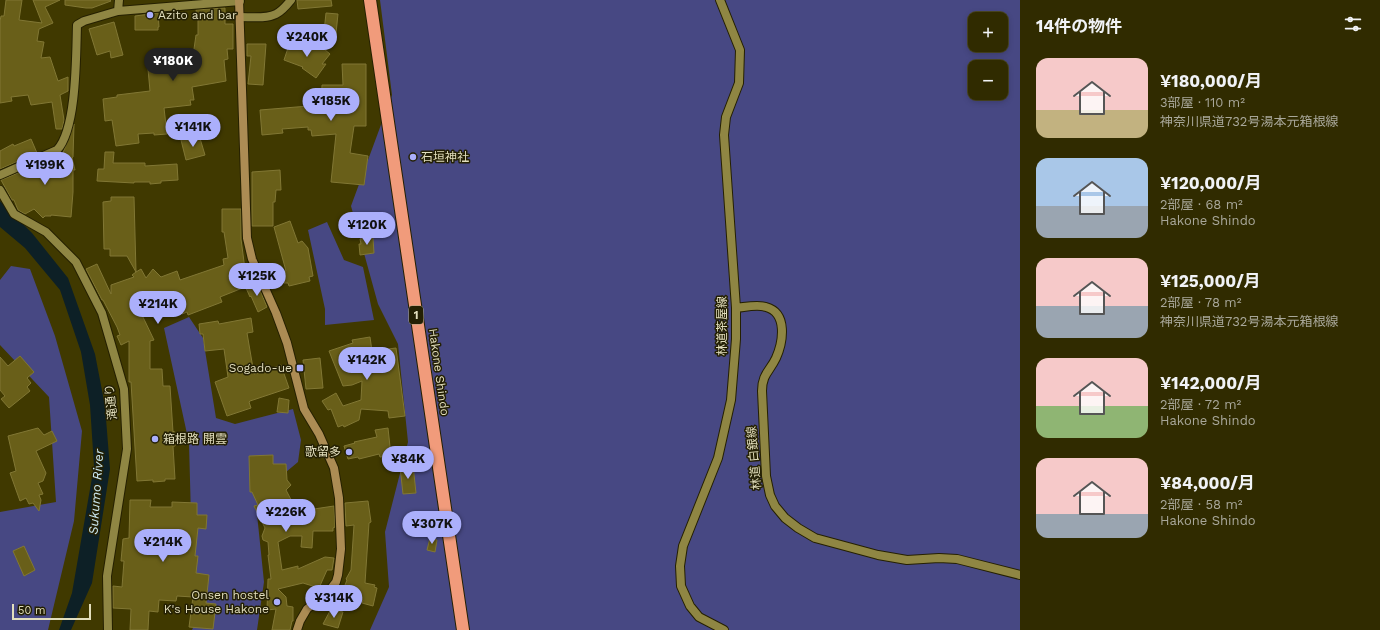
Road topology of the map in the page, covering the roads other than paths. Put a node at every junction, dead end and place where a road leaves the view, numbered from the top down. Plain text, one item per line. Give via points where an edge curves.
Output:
1 (119, 0) edge
2 (291, 0) edge
3 (370, 0) edge
4 (720, 0) edge
5 (240, 1) edge
6 (118, 12) junction
7 (240, 17) junction
8 (0, 176) edge
9 (0, 190) edge
10 (736, 308) junction
11 (1020, 576) edge
12 (108, 630) edge
13 (297, 630) edge
14 (463, 630) edge
15 (724, 630) edge

1 - 6 street
2 - 7 street via 276,14
3 - 14 highway, Hakone Shindo / 1
4 - 10 street, 林道茶屋線 via 740,50 739,83 726,118 724,135
5 - 6 street
5 - 7 main road
6 - 8 street via 84,20 77,25 73,103 67,132 61,146
7 - 13 main road via 247,238 250,253 279,321 304,409 319,434 334,468 340,498 341,549 336,582 307,609
9 - 12 street, 滝通り via 14,214 46,232 76,262 102,313 124,389 127,449 107,576
10 - 11 street, 林道 白銀線 via 759,305 774,311 780,318 780,342 774,361 762,382 762,391 766,476 770,495 785,518 815,538 878,555 907,560 957,559
10 - 15 street, 林道茶屋線 via 731,400 722,444 683,546 680,566 681,586 690,606 699,617

